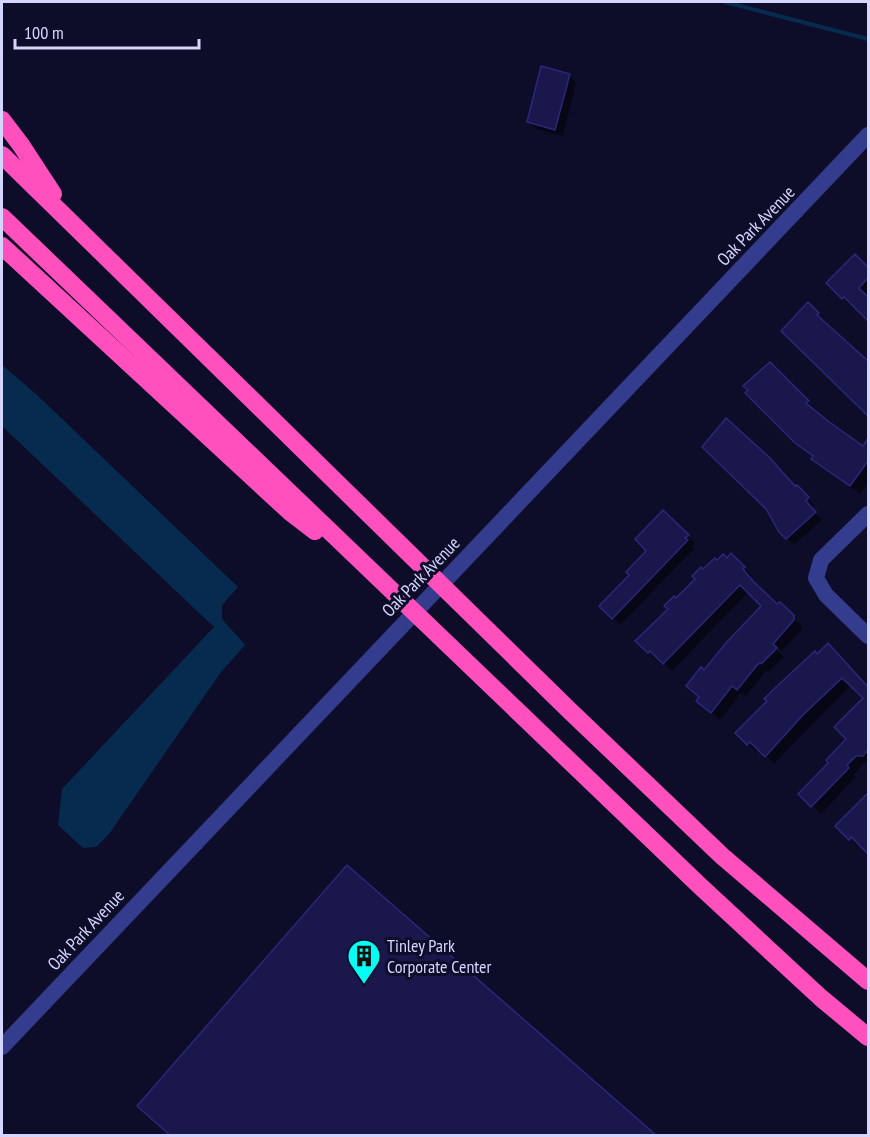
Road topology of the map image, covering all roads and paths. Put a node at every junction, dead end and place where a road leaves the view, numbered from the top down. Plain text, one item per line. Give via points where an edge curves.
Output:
1 (2, 120) edge
2 (868, 135) edge
3 (2, 155) edge
4 (2, 217) edge
5 (70, 220) junction
6 (2, 246) edge
7 (868, 514) edge
8 (395, 594) junction
9 (868, 636) edge
10 (868, 981) edge
11 (868, 1036) edge
12 (2, 1047) edge

1 - 5 highway
2 - 12 street, Oak Park Avenue
3 - 5 highway
4 - 8 highway
5 - 10 highway via 621,759 723,856
6 - 8 highway via 289,511
7 - 9 street via 821,560 816,578 826,595
8 - 11 highway via 700,886

